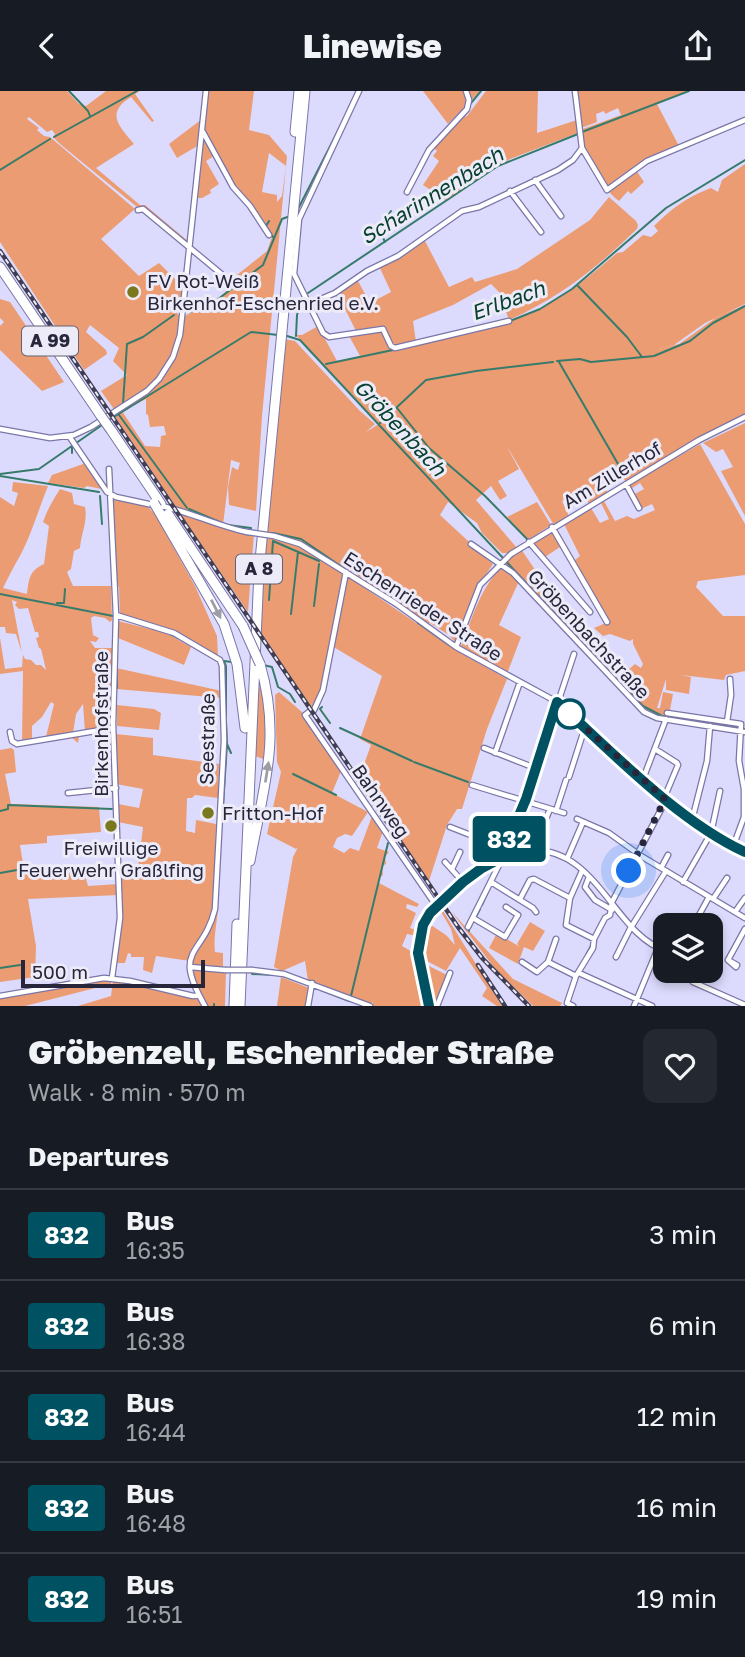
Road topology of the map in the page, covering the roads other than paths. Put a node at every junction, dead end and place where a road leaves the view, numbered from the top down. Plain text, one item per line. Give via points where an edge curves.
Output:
1 (206, 91) edge
2 (299, 91) edge
3 (305, 91) edge
4 (359, 91) edge
5 (466, 91) edge
6 (575, 91) edge
7 (745, 120) edge
8 (202, 132) junction
9 (582, 148) junction
10 (535, 180) junction
11 (510, 191) junction
12 (407, 192) dead end
13 (138, 210) dead end
14 (290, 216) junction
15 (561, 216) dead end
16 (541, 232) dead end
17 (269, 235) dead end
18 (190, 248) junction
19 (0, 267) edge
20 (0, 275) edge
21 (231, 282) dead end
22 (309, 304) junction
23 (509, 321) dead end
24 (278, 335) junction
25 (99, 417) junction
26 (745, 417) edge
27 (0, 429) edge
28 (72, 440) junction
29 (109, 469) dead end
30 (626, 484) junction
31 (110, 494) junction
32 (159, 506) junction
33 (639, 508) dead end
34 (552, 527) junction
35 (528, 541) junction
36 (471, 544) dead end
37 (502, 561) junction
38 (346, 572) junction
39 (590, 612) dead end
40 (116, 615) junction
41 (607, 622) dead end
42 (456, 647) junction
43 (574, 653) dead end
44 (730, 679) dead end
45 (520, 682) junction
46 (557, 702) junction
47 (667, 716) junction
48 (727, 722) junction
49 (710, 726) junction
50 (585, 727) junction
51 (113, 728) junction
52 (245, 728) junction
53 (741, 729) edge
54 (10, 732) dead end
55 (484, 748) dead end
56 (655, 749) junction
57 (495, 753) junction
58 (535, 768) junction
59 (643, 779) junction
60 (472, 785) dead end
61 (116, 787) junction
62 (720, 791) dead end
63 (68, 793) dead end
64 (665, 799) junction
65 (524, 801) junction
66 (553, 810) junction
67 (564, 813) dead end
68 (577, 818) dead end
69 (692, 820) junction
70 (583, 822) junction
71 (450, 827) dead end
72 (711, 833) junction
73 (733, 847) junction
74 (504, 848) junction
75 (533, 851) junction
76 (460, 852) dead end
77 (745, 852) edge
78 (639, 854) junction
79 (668, 855) dead end
80 (501, 858) junction
81 (567, 860) junction
82 (445, 862) dead end
83 (663, 868) junction
84 (452, 869) junction
85 (582, 871) junction
86 (589, 877) junction
87 (727, 878) dead end
88 (684, 880) junction
89 (463, 882) junction
90 (491, 882) junction
91 (570, 898) junction
92 (712, 898) junction
93 (745, 898) edge
94 (520, 899) junction
95 (612, 902) junction
96 (437, 907) junction
97 (506, 907) dead end
98 (612, 910) junction
99 (736, 911) junction
100 (536, 912) dead end
101 (702, 913) edge
102 (745, 917) edge
103 (473, 918) junction
104 (468, 927) dead end
105 (632, 927) junction
106 (745, 929) edge
107 (243, 936) junction
108 (556, 939) dead end
109 (594, 939) junction
110 (653, 946) edge
111 (617, 957) dead end
112 (653, 959) edge
113 (728, 960) dead end
114 (548, 962) junction
115 (522, 963) dead end
116 (190, 967) junction
117 (450, 973) dead end
118 (577, 975) junction
119 (113, 978) junction
120 (312, 983) junction
121 (695, 983) edge
122 (0, 996) edge
123 (199, 996) junction
124 (635, 999) junction
125 (570, 1005) edge
126 (745, 1005) edge
127 (205, 1006) edge
128 (234, 1006) edge
129 (240, 1006) edge
130 (308, 1006) edge
131 (370, 1006) edge
132 (429, 1006) edge
133 (437, 1006) edge
134 (634, 1006) edge
135 (652, 1006) edge

1 - 8 street
2 - 14 highway, A 8
3 - 14 highway, A 8
4 - 22 street via 299,219 294,274
5 - 12 street via 467,109 429,150
6 - 9 street
7 - 9 street via 647,161 607,190
8 - 17 street via 233,187
8 - 18 street
9 - 10 street via 566,165
10 - 11 street
10 - 15 street
11 - 16 street
11 - 22 street via 462,211 398,256
13 - 18 street via 143,209
14 - 24 highway, A 8
18 - 21 street
18 - 28 street via 180,335 167,368 151,387
19 - 25 highway, A 99
20 - 25 highway, A 99
22 - 23 street via 326,337 383,329 395,348
24 - 52 highway, A 8 via 257,531
24 - 107 highway, A 8 via 259,571
25 - 32 highway, A 99, bridge
26 - 30 street, Am Zillerhof
27 - 28 street
28 - 31 street
29 - 31 street, Birkenhofstraße
30 - 33 street
30 - 34 street, Am Zillerhof
31 - 38 street, Eschenrieder Straße, bridge via 300,544
31 - 40 street, Birkenhofstraße
32 -> 52 highway, A 99 via 224,624 237,663
107 -> 32 highway, A 99, bridge via 250,862 271,741 268,696 243,626
34 - 35 street, Am Zillerhof
34 - 41 street
35 - 37 street, Am Zillerhof
35 - 39 street
36 - 37 street, Gröbenbachstraße
37 - 42 street, Am Zillerhof via 480,585
37 - 47 street, Gröbenbachstraße via 642,711 657,718
38 - 42 street, Eschenrieder Straße
38 - 96 street, Bahnweg via 323,690 305,715
40 - 51 street, Birkenhofstraße
40 - 116 street, Seestraße via 174,633 220,660 222,666 224,741 215,909 192,951
42 - 45 street, Eschenrieder Straße
43 - 46 street
44 - 48 street
45 - 46 street, Eschenrieder Straße
45 - 57 street
46 - 50 street, Eschenrieder Straße
46 - 58 street
47 - 48 street
47 - 49 street, Gröbenbachstraße
47 - 56 street
48 - 53 street
49 - 53 street, Gröbenbachstraße
49 - 69 street via 707,761
50 - 59 street, Eschenrieder Straße
50 - 66 street
51 - 54 street via 18,744
51 - 61 street, Birkenhofstraße
52 - 128 highway, A 8
53 - 73 street via 744,817
55 - 57 street
56 - 59 street
56 - 64 street via 678,765
57 - 58 street
58 - 65 street
59 - 64 street, Eschenrieder Straße
60 - 65 street
61 - 63 street
61 - 119 street, Birkenhofstraße via 120,918
62 - 72 street
64 - 69 street, Eschenrieder Straße
64 - 78 street
65 - 66 street
65 - 74 street
66 - 67 street
66 - 75 street
68 - 70 street
69 - 72 street, Eschenrieder Straße
70 - 78 street
70 - 81 street
71 - 74 street
72 - 73 street, Eschenrieder Straße
72 - 88 street
73 - 77 street, Eschenrieder Straße
74 - 80 street
75 - 80 street
75 - 81 street
76 - 84 street
78 - 83 street
78 - 95 street
79 - 83 street
80 - 89 street
80 - 90 street
81 - 85 street
82 - 84 street
83 - 88 street
83 - 105 street
84 - 89 street
85 - 86 street
85 - 91 street
86 - 95 street
86 - 98 street via 585,887 590,895
87 - 92 street
88 - 92 street
89 - 96 street
90 - 94 street
90 - 103 street
91 - 94 street via 534,879
91 - 109 street via 566,925
92 - 99 street
92 - 101 street
93 - 99 street
94 - 100 street
95 - 98 street
95 - 105 street
96 - 132 street via 423,925 418,944
97 - 103 street via 519,915 505,937
98 - 109 street
99 - 102 street
103 - 104 street
105 - 110 street
105 - 111 street
106 - 113 street
107 - 129 highway, A 8
108 - 114 street
109 - 118 street
112 - 124 street
114 - 115 street via 537,971
114 - 118 street
116 - 120 street, bridge via 284,974
116 - 123 street
117 - 133 street
118 - 124 street
118 - 125 street
119 - 122 street
119 - 123 street
120 - 130 street
120 - 131 street
121 - 126 street
123 - 127 street
124 - 134 street
124 - 135 street

